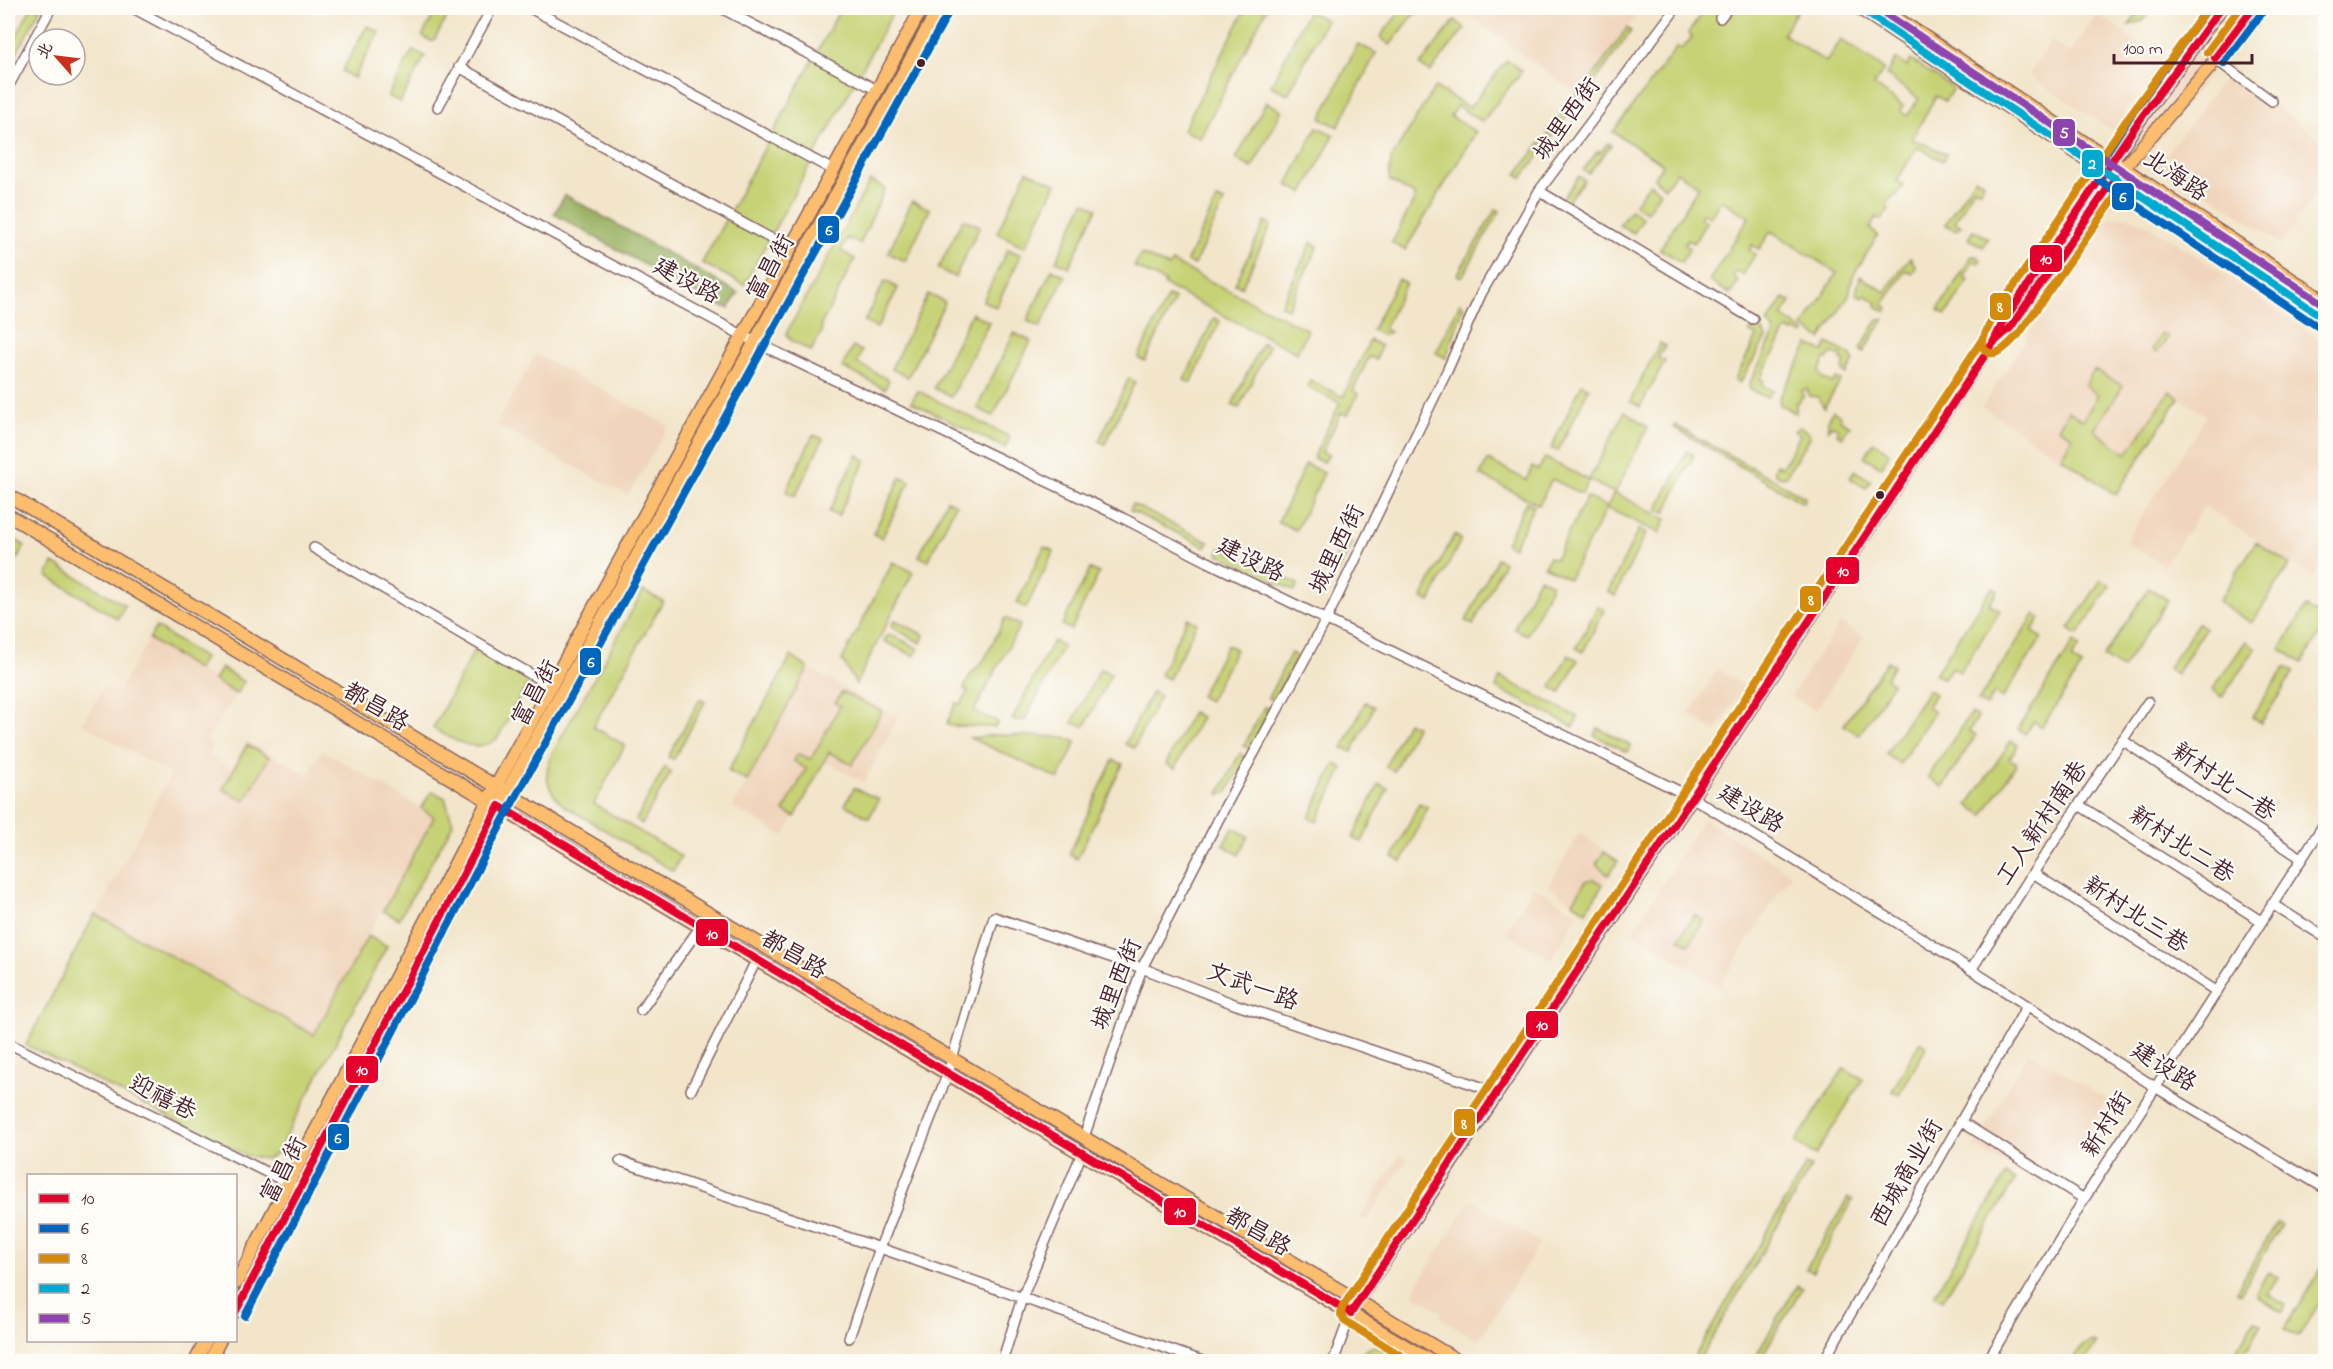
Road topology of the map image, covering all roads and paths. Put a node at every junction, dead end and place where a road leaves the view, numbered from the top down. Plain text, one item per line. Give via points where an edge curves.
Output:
1 (51, 8) edge
2 (134, 8) edge
3 (492, 8) edge
4 (531, 8) edge
5 (721, 8) edge
6 (922, 8) edge
7 (939, 8) edge
8 (1676, 8) edge
9 (1728, 8) edge
10 (1859, 8) edge
11 (1881, 8) edge
12 (2221, 8) edge
13 (2253, 8) edge
14 (1720, 18) dead end
15 (2215, 59) junction
16 (459, 67) junction
17 (8, 87) edge
18 (877, 90) junction
19 (2272, 101) dead end
20 (438, 107) dead end
21 (2114, 170) junction
22 (833, 171) junction
23 (1539, 191) junction
24 (790, 249) junction
25 (2325, 302) edge
26 (1753, 319) dead end
27 (2325, 319) edge
28 (743, 335) junction
29 (755, 342) junction
30 (1993, 343) joint
31 (8, 495) edge
32 (8, 515) edge
33 (314, 548) dead end
34 (1326, 620) junction
35 (551, 686) junction
36 (2148, 702) dead end
37 (2122, 740) junction
38 (502, 788) junction
39 (1693, 798) junction
40 (494, 802) junction
41 (2079, 805) junction
42 (2325, 820) edge
43 (2301, 858) junction
44 (2033, 873) junction
45 (2272, 904) junction
46 (2261, 921) junction
47 (701, 926) junction
48 (2325, 938) edge
49 (757, 959) junction
50 (1142, 968) junction
51 (1971, 970) junction
52 (2216, 991) junction
53 (2027, 1006) junction
54 (641, 1010) dead end
55 (8, 1043) edge
56 (951, 1057) junction
57 (948, 1073) junction
58 (2155, 1087) junction
59 (691, 1090) dead end
60 (1499, 1093) junction
61 (1960, 1121) junction
62 (1084, 1137) junction
63 (1082, 1153) junction
64 (620, 1161) dead end
65 (294, 1186) junction
66 (2325, 1190) edge
67 (2084, 1199) junction
68 (880, 1248) junction
69 (237, 1282) edge
70 (1022, 1298) junction
71 (1359, 1302) junction
72 (237, 1309) edge
73 (1352, 1313) junction
74 (849, 1338) dead end
75 (205, 1342) edge
76 (219, 1342) edge
77 (195, 1362) edge
78 (209, 1362) edge
79 (1002, 1362) edge
80 (1205, 1362) edge
81 (1333, 1362) edge
82 (1432, 1362) edge
83 (1460, 1362) edge
84 (1823, 1362) edge
85 (1987, 1362) edge

1 - 17 street
2 - 28 street, 建设路
3 - 16 street
4 - 22 street
5 - 18 street
6 - 18 main road, 富昌街
7 - 29 main road, 富昌街
8 - 23 street, 城里西街
9 - 14 street
10 - 21 main road, 北海路
11 - 21 main road, 北海路
12 - 21 main road via 2139,121
13 - 15 main road
15 - 19 street
15 - 21 main road
16 - 20 street
16 - 24 street
18 - 22 main road, 富昌街
21 - 25 main road, 北海路
21 - 27 main road, 北海路
21 - 30 main road via 2003,322
22 - 24 main road, 富昌街
23 - 26 street
23 - 34 street, 城里西街 via 1481,294
24 - 28 main road, 富昌街
28 - 29 street, 建设路
28 - 35 main road, 富昌街
29 - 34 street, 建设路
29 - 38 main road, 富昌街
30 - 39 street
31 - 38 main road, 都昌路
32 - 40 main road, 都昌路
33 - 35 street
34 - 39 street, 建设路
34 - 50 street, 城里西街
35 - 38 main road, 富昌街
36 - 37 street, 工人新村南巷
37 - 41 street, 工人新村南巷
37 - 43 street, 新村北一巷
38 - 40 main road, 富昌街
38 - 56 main road, 都昌路
39 - 51 street, 建设路
39 - 60 street
40 - 47 main road, 都昌路
40 - 65 main road, 富昌街
41 - 44 street, 工人新村南巷
41 - 46 street, 新村北二巷
42 - 43 street, 新村街
43 - 45 street, 新村街
44 - 51 street, 工人新村南巷
44 - 52 street, 新村北三巷
45 - 46 street, 新村街
45 - 48 street
46 - 52 street, 新村街
47 - 49 main road, 都昌路
47 - 54 street
49 - 57 main road, 都昌路
49 - 59 street
50 - 56 street, 文武一路 via 994,917
50 - 60 street, 文武一路 via 1234,1004
50 - 62 street, 城里西街
51 - 53 street, 建设路
52 - 58 street, 新村街
53 - 58 street, 建设路
53 - 61 street, 西城商业街
55 - 65 street, 迎禧巷
56 - 57 street
56 - 62 main road, 都昌路
57 - 63 main road, 都昌路
57 - 68 street
58 - 66 street, 建设路
58 - 67 street, 新村街
60 - 71 street
61 - 67 street
61 - 84 street, 西城商业街
62 - 71 main road, 都昌路
63 - 70 street
63 - 73 main road, 都昌路
64 - 68 street
65 - 69 main road, 富昌街
65 - 72 main road, 富昌街
67 - 85 street, 新村街
68 - 70 street
68 - 74 street
70 - 79 street
70 - 80 street
71 - 73 street
71 - 83 main road
73 - 81 street
73 - 82 main road, 都昌路
75 - 77 main road
76 - 78 main road

